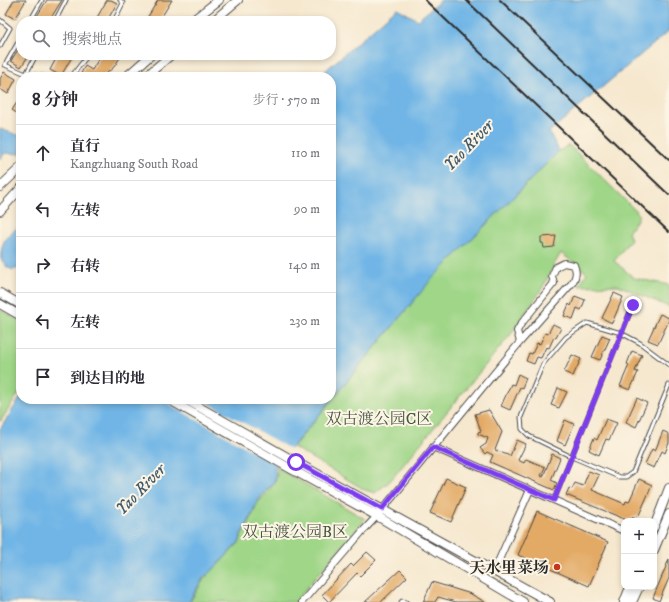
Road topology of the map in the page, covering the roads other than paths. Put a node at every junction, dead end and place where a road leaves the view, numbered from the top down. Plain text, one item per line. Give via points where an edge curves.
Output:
1 (42, 0) edge
2 (66, 0) edge
3 (120, 0) edge
4 (219, 0) edge
5 (238, 0) edge
6 (33, 16) edge
7 (58, 16) edge
8 (116, 16) edge
9 (198, 16) edge
10 (219, 16) edge
11 (0, 20) edge
12 (16, 45) edge
13 (0, 46) edge
14 (33, 60) edge
15 (84, 60) edge
16 (145, 60) edge
17 (165, 60) edge
18 (21, 72) edge
19 (27, 72) edge
20 (75, 72) edge
21 (132, 72) edge
22 (151, 72) edge
23 (16, 172) edge
24 (0, 187) edge
25 (16, 193) edge
26 (0, 211) edge
27 (0, 293) edge
28 (16, 302) edge
29 (0, 304) edge
30 (633, 305) dead end
31 (16, 313) edge
32 (621, 333) junction
33 (520, 342) junction
34 (669, 365) edge
35 (669, 386) edge
36 (177, 404) edge
37 (195, 404) edge
38 (433, 447) junction
39 (572, 456) junction
40 (669, 488) edge
41 (530, 490) junction
42 (554, 500) junction
43 (380, 513) junction
44 (669, 514) edge
45 (657, 519) edge
46 (621, 530) edge
47 (657, 543) edge
48 (494, 571) junction
49 (629, 590) edge
50 (638, 590) edge
51 (510, 599) edge
52 (302, 602) edge
53 (401, 602) edge
54 (406, 602) edge
55 (523, 602) edge
56 (550, 602) edge
57 (624, 602) edge
58 (632, 602) edge

1 - 6 lane
2 - 7 lane
3 - 8 lane via 123,3
4 - 9 main road
5 - 10 main road
11 - 13 lane via 10,28
12 - 18 lane via 5,65
14 - 19 lane
15 - 20 lane
16 - 21 main road
17 - 22 main road
23 - 24 main road
25 - 26 main road
27 - 28 main road
29 - 31 main road
30 - 32 lane
32 - 34 lane via 640,343
32 - 39 lane
32 - 39 lane via 587,323 566,337 543,364 521,417 522,430 529,436
33 - 33 street via 573,282 576,277 574,265 564,263 556,267 552,276 554,284 520,324 517,332
33 - 38 street
35 - 39 lane via 633,472 626,477 619,477
36 - 43 main road via 291,469
37 - 43 main road
38 - 41 street
38 - 43 street
39 - 42 lane
40 - 45 main road
41 - 42 street
41 - 48 street
42 - 46 street
43 - 48 main road
43 - 51 main road
43 - 52 street
44 - 47 main road
48 - 56 main road
49 - 57 main road
50 - 58 main road
51 - 55 main road
53 - 54 lane

